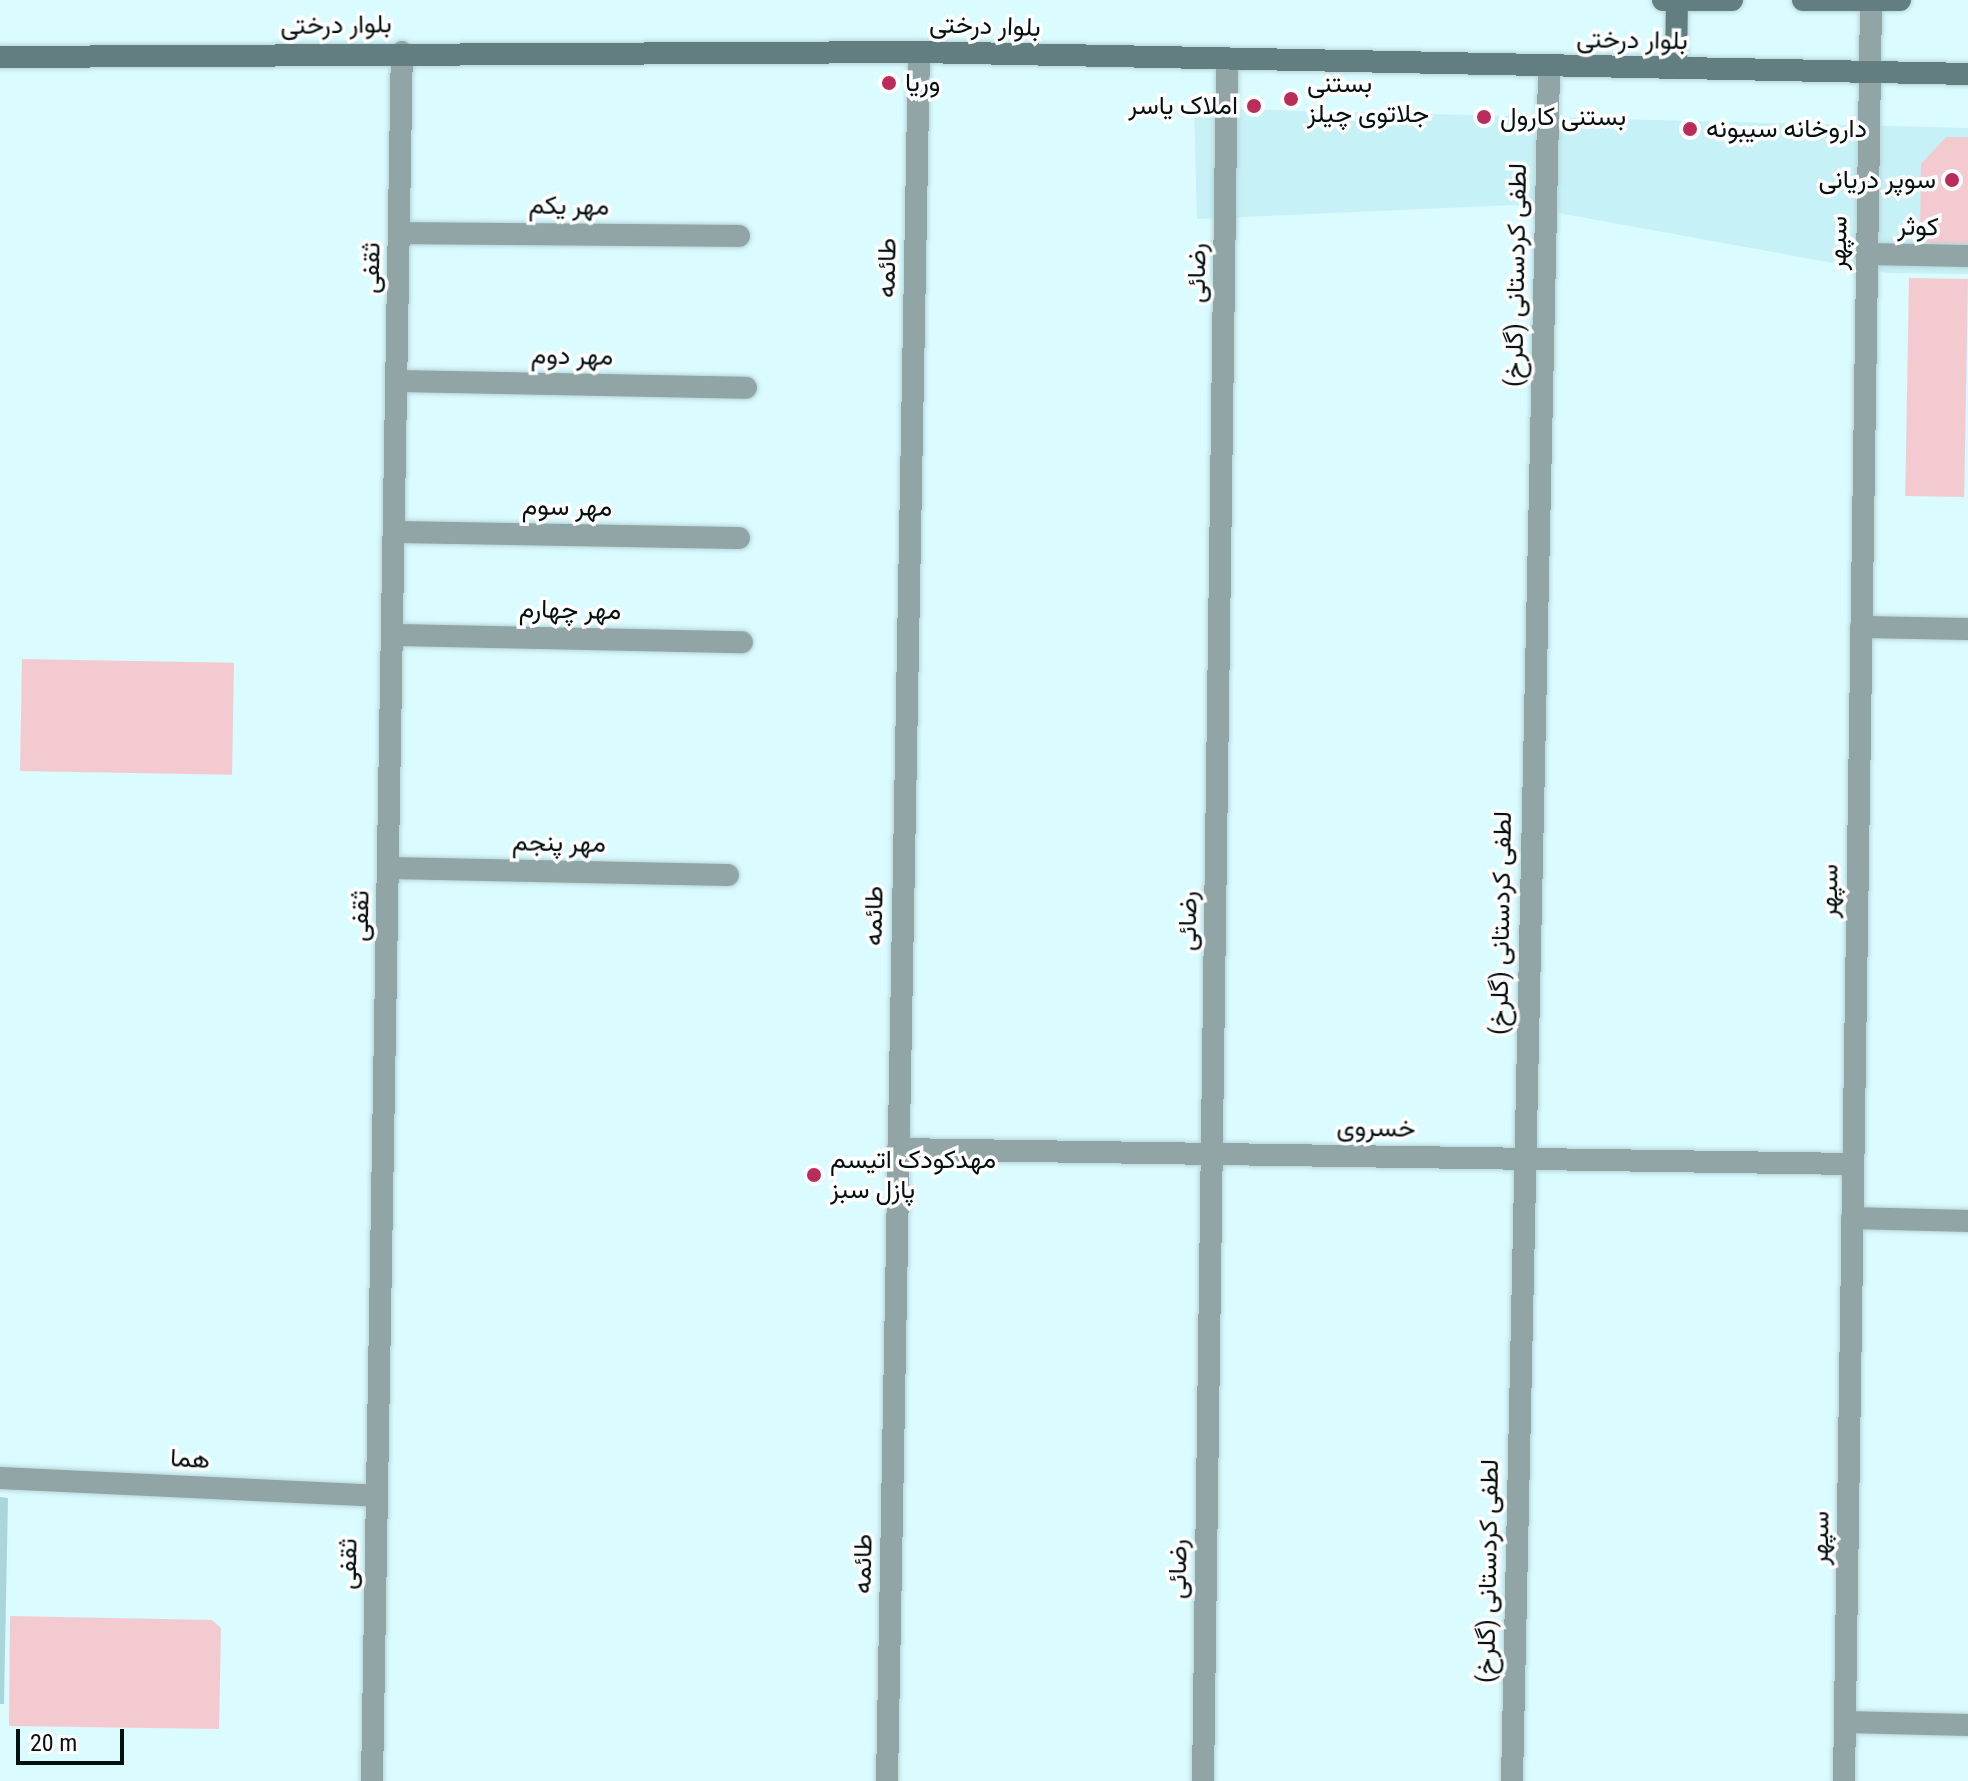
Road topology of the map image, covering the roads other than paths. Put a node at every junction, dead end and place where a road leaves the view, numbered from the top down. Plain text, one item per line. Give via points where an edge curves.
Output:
1 (1663, 0) edge
2 (1677, 0) edge
3 (1732, 0) edge
4 (1803, 0) edge
5 (1871, 0) edge
6 (1900, 0) edge
7 (402, 52) junction
8 (919, 52) junction
9 (0, 57) edge
10 (1227, 62) junction
11 (1549, 67) junction
12 (1676, 68) junction
13 (1869, 74) junction
14 (1968, 74) edge
15 (399, 233) junction
16 (739, 236) dead end
17 (1866, 254) junction
18 (1968, 256) edge
19 (397, 381) junction
20 (746, 388) dead end
21 (395, 532) junction
22 (739, 538) dead end
23 (1861, 627) junction
24 (1968, 629) edge
25 (397, 635) junction
26 (742, 642) dead end
27 (389, 868) junction
28 (728, 875) dead end
29 (898, 1149) junction
30 (1213, 1154) junction
31 (1523, 1158) junction
32 (1853, 1164) junction
33 (1852, 1218) junction
34 (1968, 1221) edge
35 (0, 1478) edge
36 (377, 1496) junction
37 (1845, 1722) junction
38 (1968, 1725) edge
39 (372, 1781) edge
40 (887, 1781) edge
41 (1203, 1781) edge
42 (1512, 1781) edge
43 (1844, 1781) edge

1 - 2 main road, بلوار درختی
2 - 3 main road, بلوار درختی
2 - 12 main road
4 - 5 main road
5 - 6 main road
5 - 13 street, سپهر
7 - 8 main road, بلوار درختی
7 - 9 main road, بلوار درختی
7 - 15 street, ثقفی
8 - 10 main road, بلوار درختی
8 - 29 street, طائمه
10 - 11 main road, بلوار درختی
10 - 30 street, رضائی
11 - 12 main road, بلوار درختی
11 - 31 street, لطفی کردستانی (گلرخ)
12 - 13 main road, بلوار درختی
13 - 14 main road, بلوار درختی
13 - 17 street, سپهر
15 - 16 street, مهر یکم
15 - 19 street, ثقفی
17 - 18 street, کوثر
17 - 23 street, سپهر
19 - 20 street, مهر دوم
19 - 21 street, ثقفی
21 - 22 street, مهر سوم
21 - 25 street, ثقفی
23 - 24 street
23 - 32 street, سپهر
25 - 26 street, مهر چهارم
25 - 27 street, ثقفی
27 - 28 street, مهر پنجم
27 - 36 street, ثقفی
29 - 30 street, خسروی
29 - 40 street, طائمه
30 - 31 street, خسروی
30 - 41 street, رضائی
31 - 32 street, خسروی
31 - 42 street, لطفی کردستانی (گلرخ)
32 - 33 street, سپهر
33 - 34 street
33 - 37 street, سپهر
35 - 36 street, هما
36 - 39 street, ثقفی
37 - 38 street
37 - 43 street, سپهر

